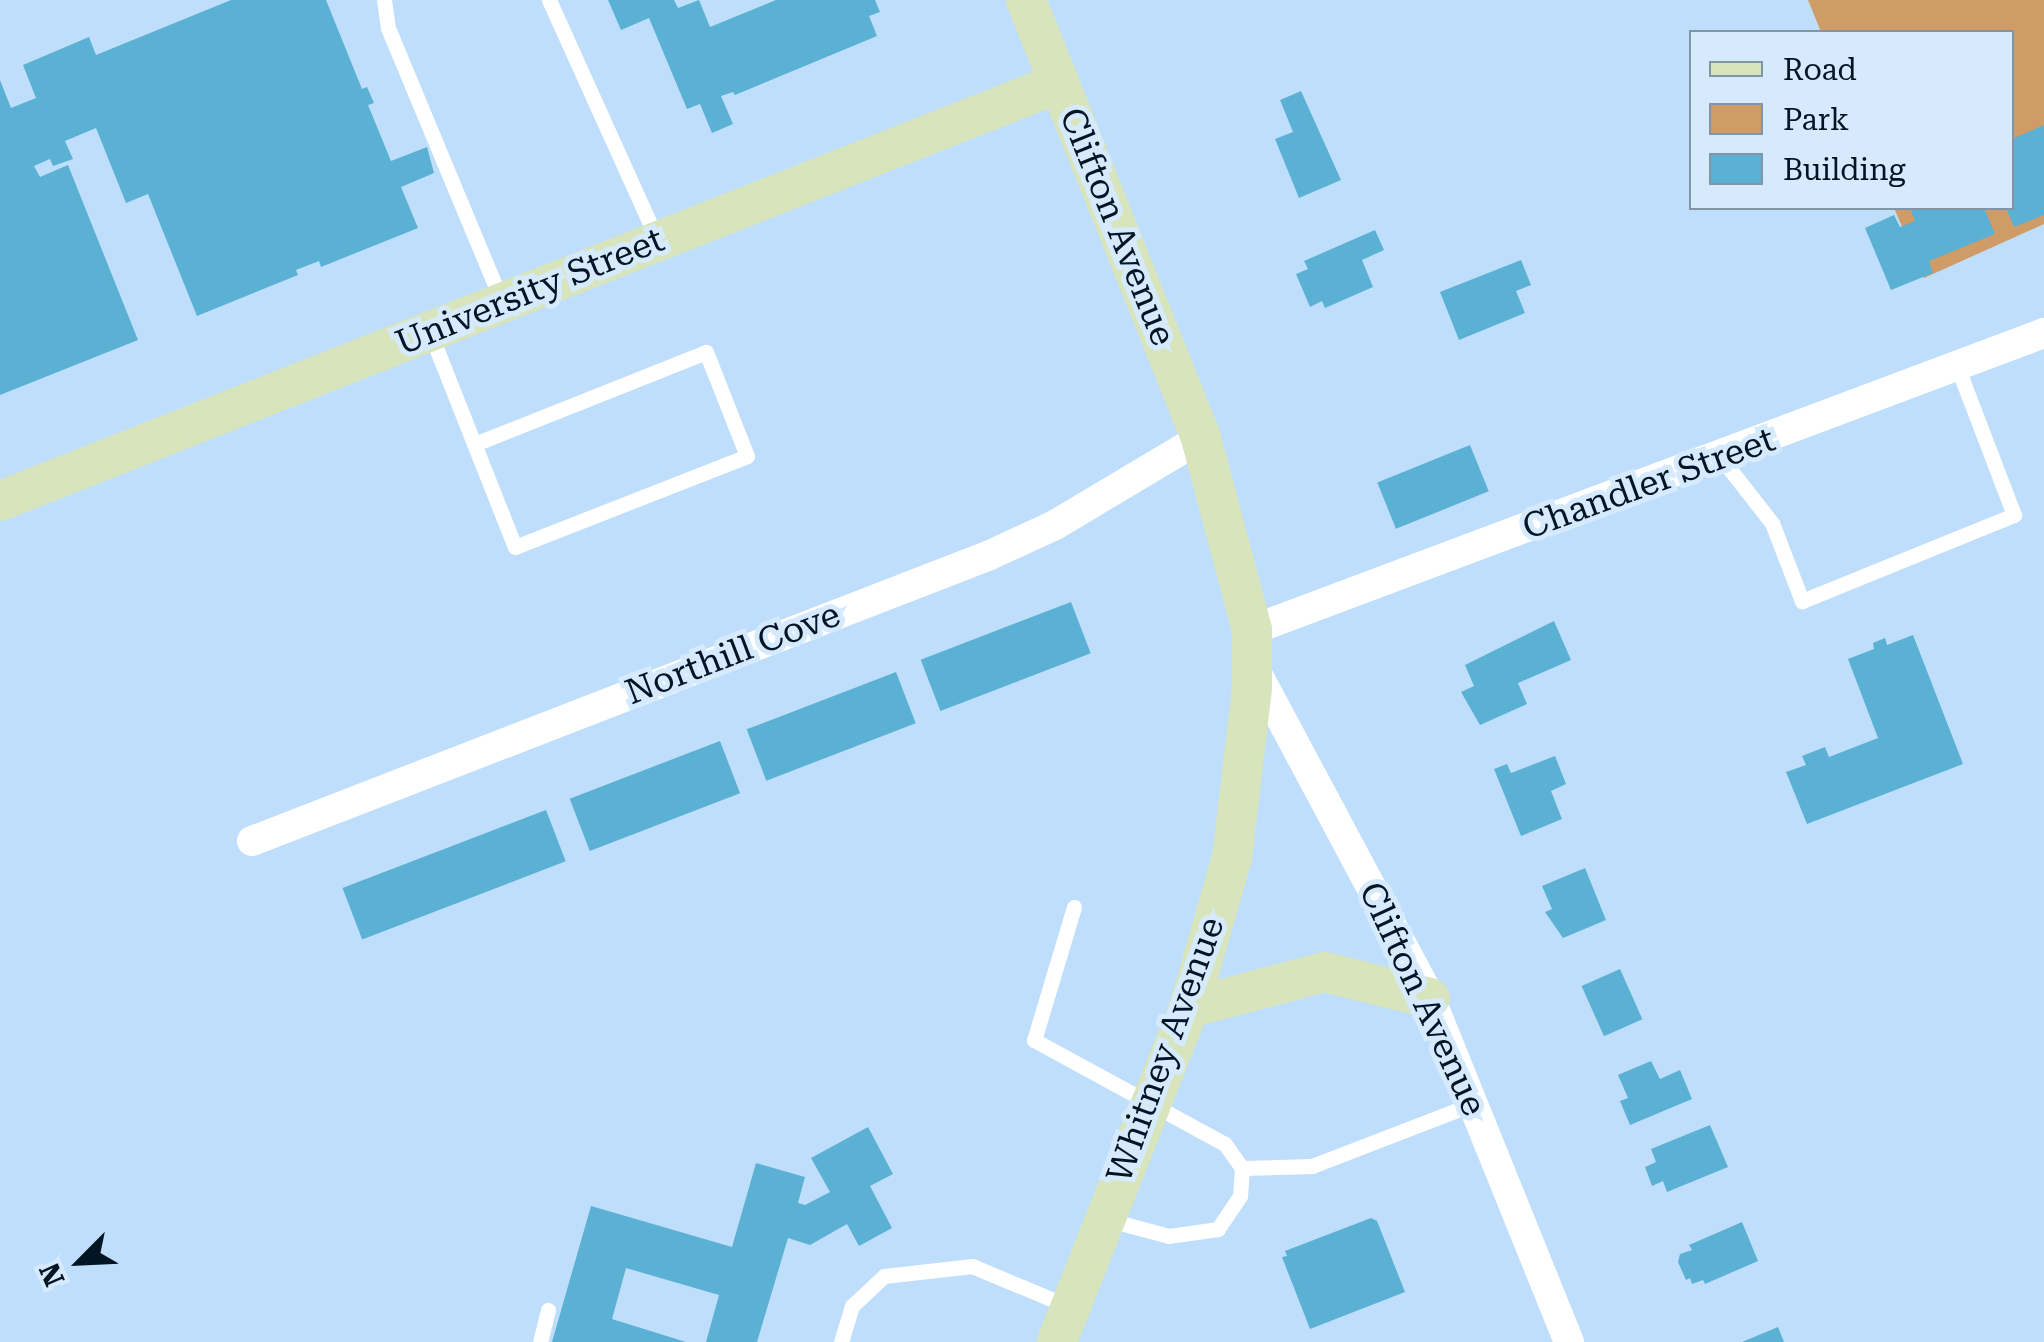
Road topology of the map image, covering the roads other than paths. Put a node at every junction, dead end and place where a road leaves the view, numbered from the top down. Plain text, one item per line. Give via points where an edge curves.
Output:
1 (384, 0) edge
2 (549, 0) edge
3 (1026, 0) edge
4 (1059, 83) junction
5 (658, 241) junction
6 (502, 303) junction
7 (430, 331) junction
8 (2044, 333) edge
9 (1958, 368) junction
10 (1201, 438) junction
11 (475, 444) junction
12 (1721, 458) junction
13 (0, 501) edge
14 (1253, 648) junction
15 (252, 842) dead end
16 (1074, 907) dead end
17 (1430, 998) junction
18 (1189, 1008) junction
19 (1150, 1103) junction
20 (1473, 1104) junction
21 (1242, 1168) junction
22 (1104, 1218) junction
23 (548, 1310) dead end
24 (1063, 1325) edge
25 (540, 1342) edge
26 (841, 1342) edge
27 (1569, 1342) edge

1 - 6 lane via 388,28
2 - 5 lane
3 - 4 main road, Clifton Avenue
4 - 5 main road, University Street
4 - 10 main road, Clifton Avenue
5 - 6 main road, University Street
6 - 7 main road, University Street
7 - 11 lane
7 - 13 main road, University Street
8 - 9 street, Chandler Street
9 - 12 street, Chandler Street
9 - 12 lane via 2014,515 1802,601 1772,523
10 - 14 main road, Clifton Avenue
10 - 15 street, Northill Cove via 1055,526 990,554
11 - 11 lane via 515,547 747,456 706,352
12 - 14 street, Chandler Street
14 - 17 street, Clifton Avenue
14 - 18 main road, Whitney Avenue via 1232,857
16 - 19 lane via 1034,1040
17 - 18 main road via 1324,972
17 - 20 street, Clifton Avenue
18 - 19 main road, Whitney Avenue
19 - 21 lane via 1225,1144
19 - 22 main road, Whitney Avenue
20 - 21 lane via 1312,1166
20 - 27 street, Clifton Avenue
21 - 22 lane via 1240,1196 1218,1229 1170,1236
22 - 24 main road, Whitney Avenue
23 - 25 lane
24 - 26 lane via 972,1266 884,1276 852,1306

